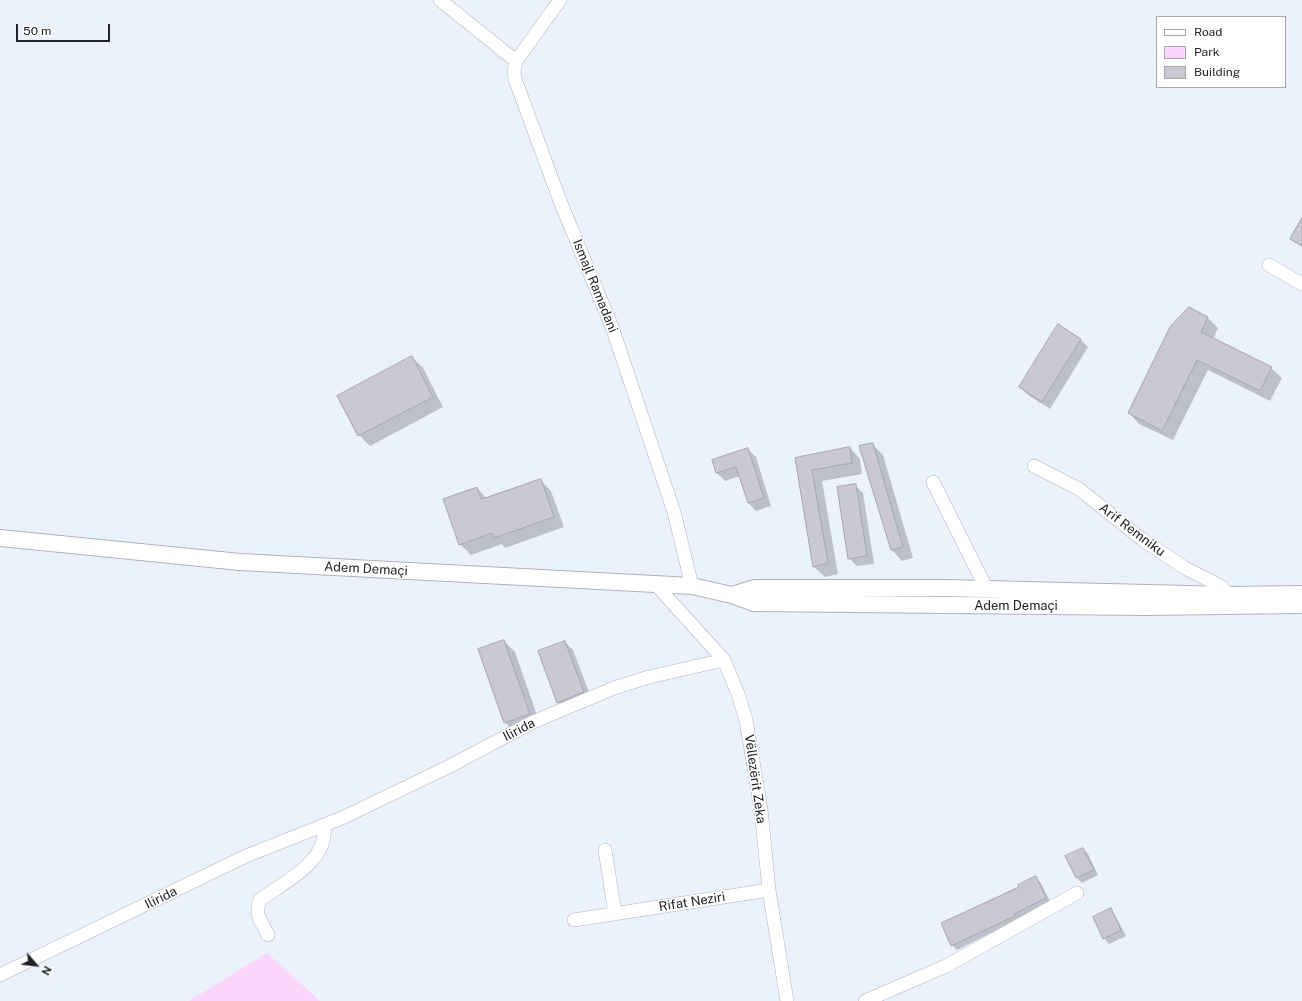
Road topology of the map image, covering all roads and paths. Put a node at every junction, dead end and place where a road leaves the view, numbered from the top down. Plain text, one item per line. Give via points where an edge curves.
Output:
1 (440, 0) edge
2 (560, 0) edge
3 (516, 60) junction
4 (1269, 265) dead end
5 (1302, 284) edge
6 (1034, 466) dead end
7 (933, 482) dead end
8 (0, 538) edge
9 (657, 586) junction
10 (692, 586) junction
11 (987, 590) junction
12 (1302, 594) edge
13 (732, 595) junction
14 (1228, 595) junction
15 (1302, 606) edge
16 (724, 660) junction
17 (324, 825) junction
18 (605, 850) dead end
19 (769, 890) junction
20 (1077, 893) dead end
21 (615, 914) junction
22 (574, 920) dead end
23 (268, 935) dead end
24 (0, 975) edge
25 (787, 1001) edge
26 (865, 1001) edge

1 - 3 street
2 - 3 street
3 - 10 street, Ismajl Ramadani via 515,80 560,201 612,326 674,512
4 - 5 street
6 - 14 street, Arif Remniku via 1079,489 1144,540 1185,568 1222,587
7 - 11 street
8 - 9 main road, Adem Demaçi via 240,562
9 - 10 main road, Adem Demaçi
9 - 16 street, Vëllezërit Zeka
10 - 13 main road, Adem Demaçi
11 - 13 main road, Adem Demaçi via 754,588
11 - 14 main road, Adem Demaçi
12 - 14 main road, Adem Demaçi
13 - 15 main road, Adem Demaçi via 754,603
16 - 17 street, Ilirida via 649,677 614,688 533,722 448,767
16 - 19 street, Vëllezërit Zeka via 738,694 750,740 761,808
17 - 23 street via 323,841 312,863 260,900 258,914
17 - 24 street, Ilirida via 246,856
18 - 21 street
19 - 21 street, Rifat Neziri
19 - 25 street, Vëllezërit Zeka
20 - 26 street via 946,966
21 - 22 street, Rifat Neziri

